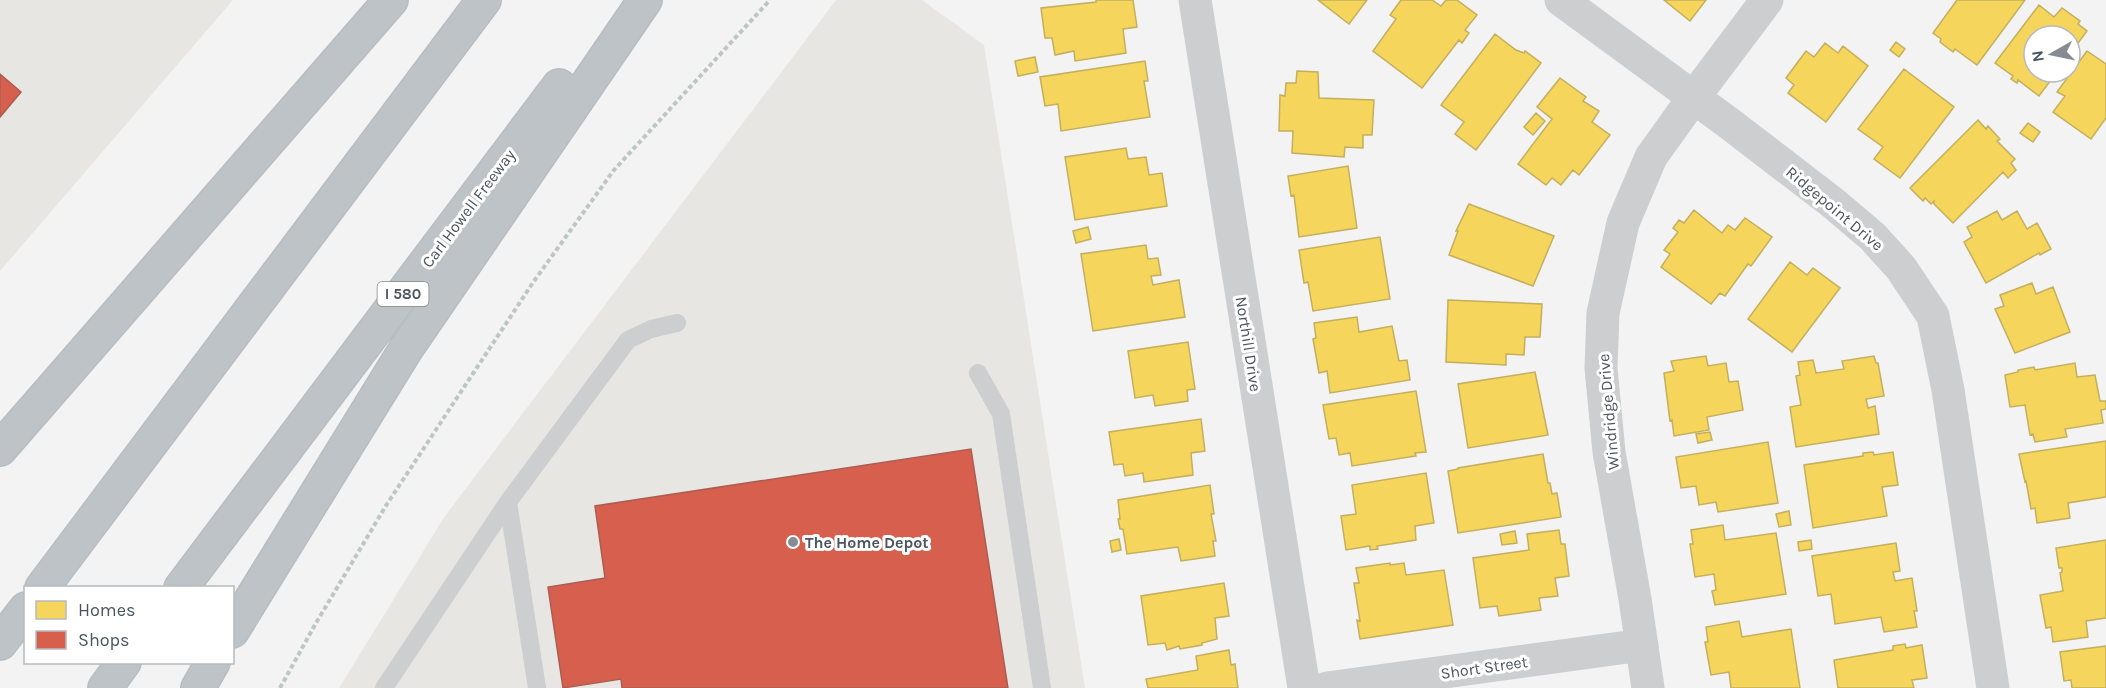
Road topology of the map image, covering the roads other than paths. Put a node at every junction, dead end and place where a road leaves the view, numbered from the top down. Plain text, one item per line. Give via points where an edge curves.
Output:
1 (391, 0) edge
2 (484, 0) edge
3 (624, 0) edge
4 (645, 0) edge
5 (1195, 0) edge
6 (1561, 0) edge
7 (1767, 0) edge
8 (1694, 97) junction
9 (677, 323) dead end
10 (978, 373) dead end
11 (0, 449) edge
12 (508, 502) junction
13 (44, 586) edge
14 (182, 586) edge
15 (24, 612) edge
16 (234, 628) edge
17 (0, 643) edge
18 (1642, 645) junction
19 (123, 664) edge
20 (212, 664) edge
21 (105, 688) edge
22 (198, 688) edge
23 (384, 688) edge
24 (537, 688) edge
25 (1042, 688) edge
26 (1304, 688) edge
27 (1327, 688) edge
28 (1648, 688) edge
29 (1993, 688) edge

1 - 11 highway
2 - 13 highway
3 - 14 highway, Carl Howell Freeway / I 580
4 - 16 highway via 405,349
5 - 26 street, Northill Drive
6 - 8 street, Ridgepoint Drive
7 - 8 street, Windridge Drive
8 - 18 street, Windridge Drive via 1651,157 1623,223 1603,313 1601,368 1609,452
8 - 29 street, Ridgepoint Drive via 1873,237 1933,316 1948,390
9 - 12 lane via 628,340
10 - 25 lane via 1001,414
12 - 23 lane
12 - 24 lane
15 - 17 highway
18 - 27 street, Short Street
18 - 28 street, Windridge Drive
19 - 21 highway
20 - 22 highway

